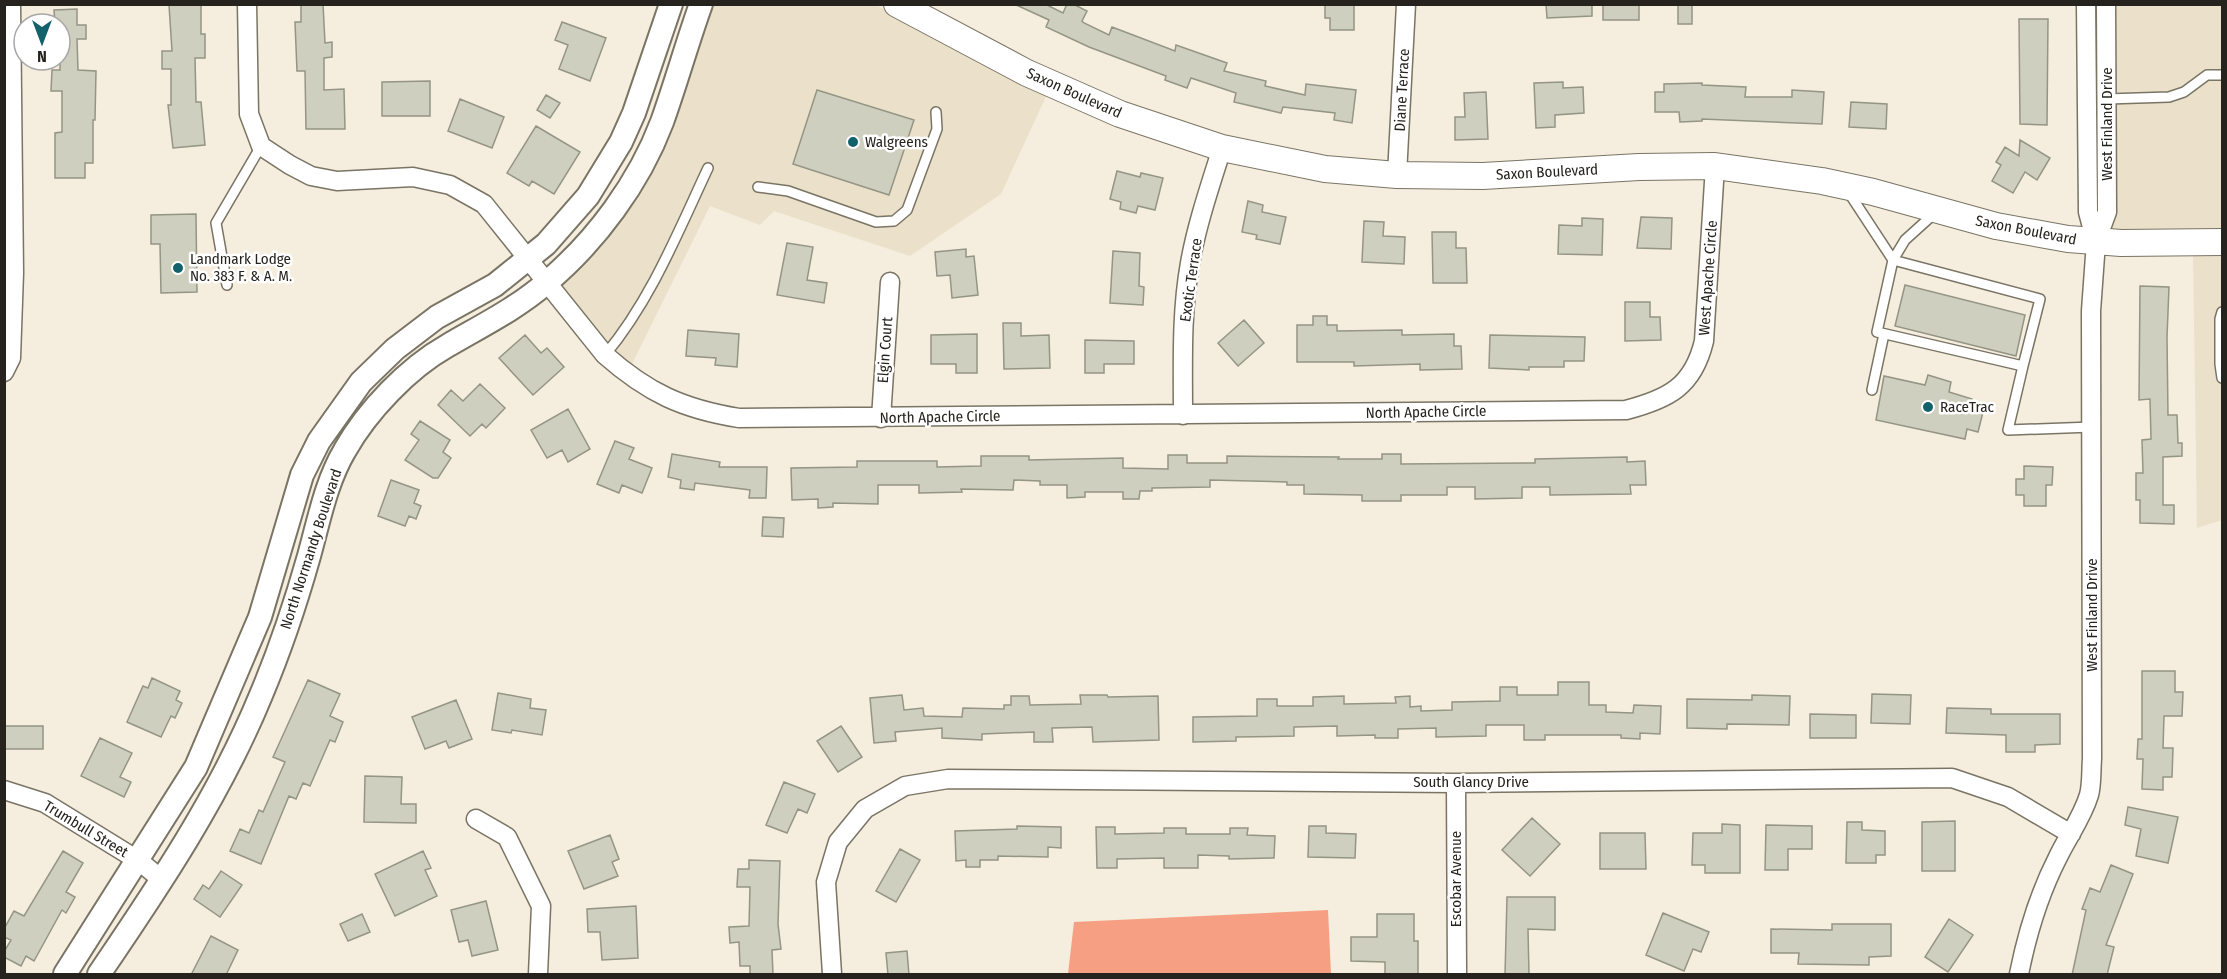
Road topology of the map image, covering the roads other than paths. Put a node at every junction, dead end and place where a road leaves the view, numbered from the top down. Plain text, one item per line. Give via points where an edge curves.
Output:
1 (10, 4) edge
2 (247, 4) edge
3 (670, 4) edge
4 (701, 4) edge
5 (897, 4) edge
6 (1406, 4) edge
7 (2086, 4) edge
8 (2106, 4) edge
9 (2223, 75) edge
10 (2107, 99) junction
11 (936, 112) dead end
12 (261, 146) junction
13 (1222, 148) junction
14 (1716, 166) junction
15 (708, 168) dead end
16 (1397, 175) junction
17 (1844, 186) junction
18 (758, 187) dead end
19 (1938, 210) junction
20 (2096, 242) junction
21 (2223, 242) edge
22 (527, 258) junction
23 (1893, 260) junction
24 (890, 282) dead end
25 (547, 283) junction
26 (227, 285) dead end
27 (2223, 312) edge
28 (1884, 334) junction
29 (605, 355) junction
30 (2023, 366) junction
31 (4, 372) edge
32 (2223, 378) edge
33 (1683, 385) joint
34 (1872, 390) dead end
35 (1183, 415) junction
36 (881, 418) junction
37 (2092, 428) junction
38 (1456, 783) junction
39 (4, 790) edge
40 (476, 819) dead end
41 (2071, 834) junction
42 (139, 861) junction
43 (161, 879) junction
44 (65, 975) edge
45 (99, 975) edge
46 (538, 975) edge
47 (832, 975) edge
48 (1457, 975) edge
49 (2019, 975) edge

1 - 31 street via 14,273 11,358
2 - 12 street via 249,114
3 - 22 street, North Normandy Boulevard via 634,113 615,152 588,196 546,244
4 - 25 street, North Normandy Boulevard via 661,125 637,172 601,227
5 - 13 main road, Saxon Boulevard via 1027,73 1120,114
6 - 16 street, Diane Terrace
7 - 20 street, West Finland Drive via 2088,212
8 - 10 street, West Finland Drive
9 - 10 lane via 2207,75 2184,92 2169,97
10 - 20 street, West Finland Drive via 2107,212
11 - 18 lane via 937,129 907,210 894,221 876,222 788,191
12 - 22 street, North Apache Circle via 311,176 337,181 413,177 450,185 484,204
12 - 26 lane via 216,223
13 - 16 main road, Saxon Boulevard via 1325,169
13 - 35 street, Exotic Terrace via 1190,263 1184,313
14 - 16 main road, Saxon Boulevard via 1639,166 1484,176
14 - 17 main road, Saxon Boulevard
14 - 33 street, West Apache Circle via 1704,341 1700,357
15 - 29 lane via 628,328
17 - 19 main road, Saxon Boulevard
17 - 23 lane
19 - 20 main road, Saxon Boulevard via 1996,226
19 - 23 lane via 1905,240
20 - 21 main road, Saxon Boulevard
20 - 37 street, West Finland Drive via 2091,311
22 - 25 street, North Apache Circle
22 - 42 street, North Normandy Boulevard via 495,285 437,317 395,349 361,382 331,421 302,475 260,617 218,720 196,767
23 - 28 lane via 1877,332
23 - 30 lane via 2040,299
24 - 36 street, Elgin Court
25 - 29 street, North Apache Circle
25 - 43 street, North Normandy Boulevard via 408,374 345,450 262,694 200,819
27 - 32 lane
28 - 30 lane
28 - 34 lane
29 - 36 street, North Apache Circle via 667,399 705,412 739,418
30 - 37 lane via 2008,430
33 - 35 street, North Apache Circle via 1656,402 1626,410
35 - 36 street, North Apache Circle
37 - 41 street, West Finland Drive via 2092,759 2090,794
38 - 41 street, South Glancy Drive via 1952,778 2008,796
38 - 47 street, South Glancy Drive via 948,779 905,786 865,809 838,842 826,882
38 - 48 street, Escobar Avenue
39 - 42 street, Trumbull Street via 45,803
40 - 46 street via 507,837 541,906
41 - 49 street, West Finland Drive via 2041,896
42 - 43 street, Trumbull Street
42 - 44 street, North Normandy Boulevard
43 - 45 street, North Normandy Boulevard

